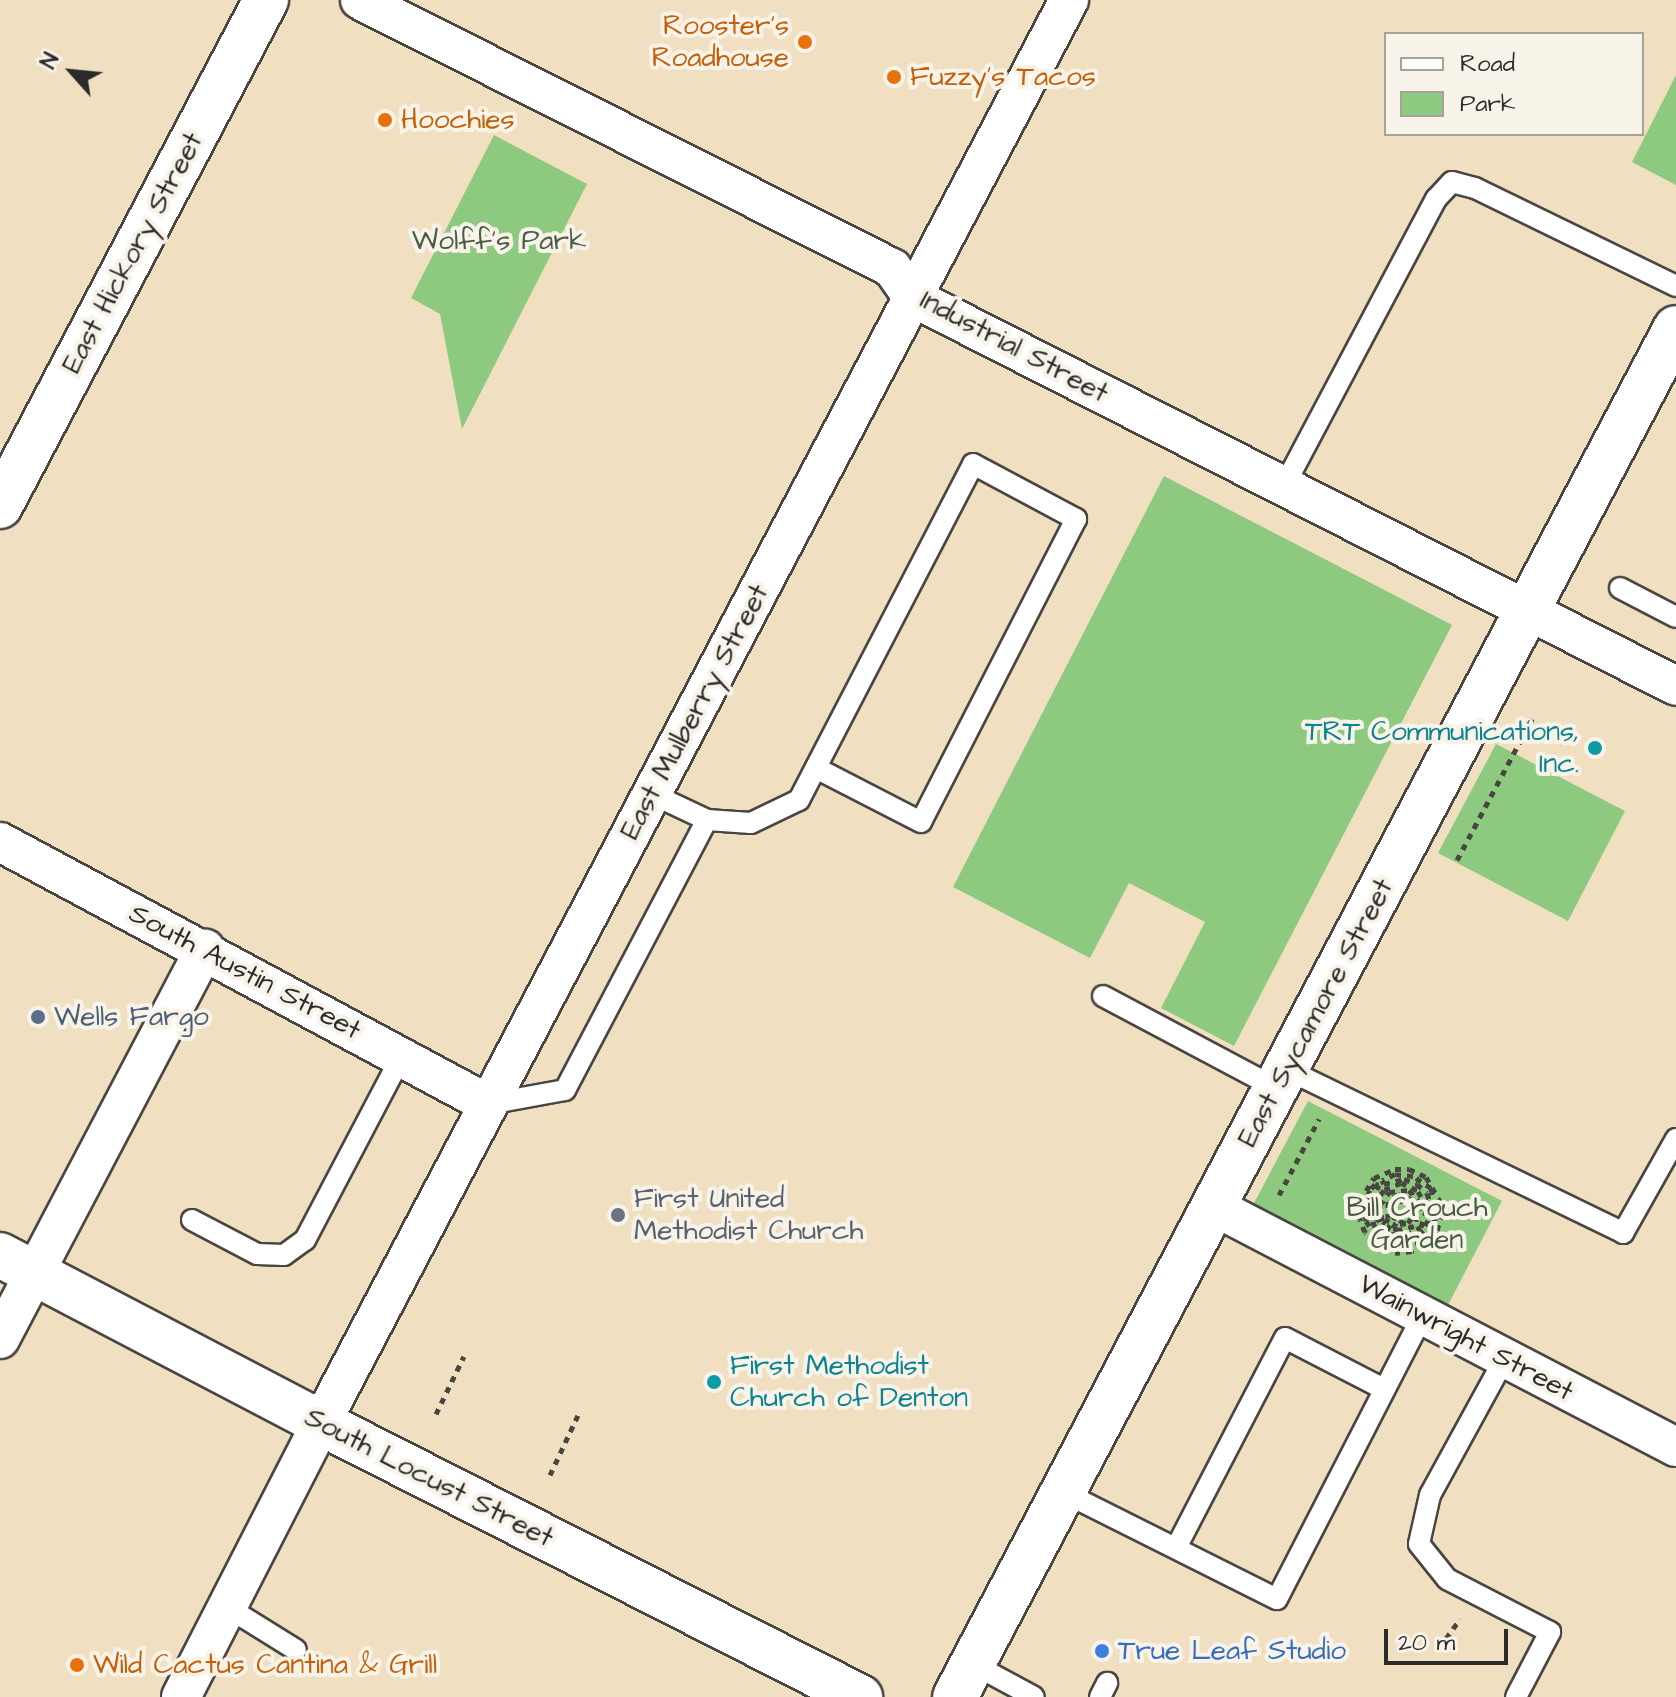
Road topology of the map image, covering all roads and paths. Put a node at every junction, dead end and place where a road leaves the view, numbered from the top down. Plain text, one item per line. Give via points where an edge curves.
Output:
1 (266, 0) edge
2 (360, 0) edge
3 (1069, 0) edge
4 (1676, 286) edge
5 (912, 297) junction
6 (1676, 328) edge
7 (1284, 486) junction
8 (0, 506) edge
9 (1620, 588) dead end
10 (1528, 610) junction
11 (1676, 617) edge
12 (1676, 686) edge
13 (1532, 719) dead end
14 (816, 768) junction
15 (652, 794) junction
16 (707, 820) junction
17 (0, 842) edge
18 (1457, 860) dead end
19 (205, 949) junction
20 (1103, 996) dead end
21 (401, 1057) junction
22 (1281, 1079) junction
23 (488, 1104) junction
24 (1322, 1113) dead end
25 (1676, 1139) edge
26 (1279, 1196) dead end
27 (1213, 1206) junction
28 (1403, 1210) dead end
29 (192, 1220) dead end
30 (1371, 1260) dead end
31 (18, 1265) edge
32 (1423, 1315) junction
33 (0, 1339) edge
34 (464, 1356) dead end
35 (1505, 1358) junction
36 (1384, 1389) junction
37 (436, 1414) dead end
38 (578, 1415) dead end
39 (321, 1423) junction
40 (1676, 1447) edge
41 (550, 1475) dead end
42 (1063, 1492) junction
43 (1177, 1546) junction
44 (227, 1607) junction
45 (296, 1650) dead end
46 (964, 1680) edge
47 (181, 1697) edge
48 (860, 1697) edge
49 (1034, 1697) edge
50 (1516, 1697) edge

1 - 8 street, East Hickory Street
2 - 5 street, Industrial Street via 892,268
3 - 5 street, East Mulberry Street
4 - 7 lane via 1475,188 1452,182 1436,199
5 - 7 street, Industrial Street
5 - 15 street, East Mulberry Street
6 - 10 street, East Sycamore Street
7 - 10 street, Industrial Street
9 - 11 lane
10 - 12 street, Industrial Street
10 - 22 street, East Sycamore Street
13 - 18 path
14 - 14 lane via 973,464 1076,519 921,822
14 - 16 lane via 799,800 751,823
15 - 16 lane
15 - 23 street, East Mulberry Street
16 - 23 lane via 565,1090
17 - 19 street, South Austin Street
19 - 21 street, South Austin Street
19 - 31 street
20 - 22 lane
21 - 23 street, South Austin Street
21 - 29 lane via 305,1240 284,1255 257,1254
22 - 25 lane via 1623,1233
22 - 27 street, East Sycamore Street
23 - 39 street, East Mulberry Street
24 - 26 path
27 - 32 street, Wainwright Street
27 - 42 street, East Sycamore Street
28 - 30 path via 1393,1228 1414,1226 1421,1204 1409,1190 1389,1192 1380,1205 1382,1221 1388,1218 1388,1201 1398,1194 1415,1203 1415,1213 1400,1224 1409,1209 1406,1201 1397,1201 1387,1230 1376,1217 1376,1201 1384,1190 1401,1183 1417,1190 1427,1207 1417,1231 1391,1234 1384,1249 1402,1253 1424,1245 1437,1231 1442,1213 1419,1242 1391,1245 1394,1239 1413,1239 1424,1231 1432,1209 1417,1184 1382,1180 1395,1174 1413,1176 1431,1188 1436,1206 1442,1205 1426,1177 1409,1169 1381,1174 1369,1183 1360,1201 1360,1220 1375,1241 1364,1204 1379,1185 1370,1214 1384,1235
31 - 33 street
31 - 39 street, South Locust Street
32 - 35 street, Wainwright Street
32 - 36 lane
34 - 37 path
35 - 40 street, Wainwright Street
35 - 50 lane via 1430,1495 1419,1544 1447,1579 1550,1632
36 - 43 lane via 1285,1338
36 - 43 lane via 1277,1599
38 - 41 path
39 - 44 street, East Mulberry Street
39 - 48 street, South Locust Street
42 - 43 lane
42 - 46 street, East Sycamore Street
44 - 45 lane
44 - 47 street, East Mulberry Street
46 - 49 lane

